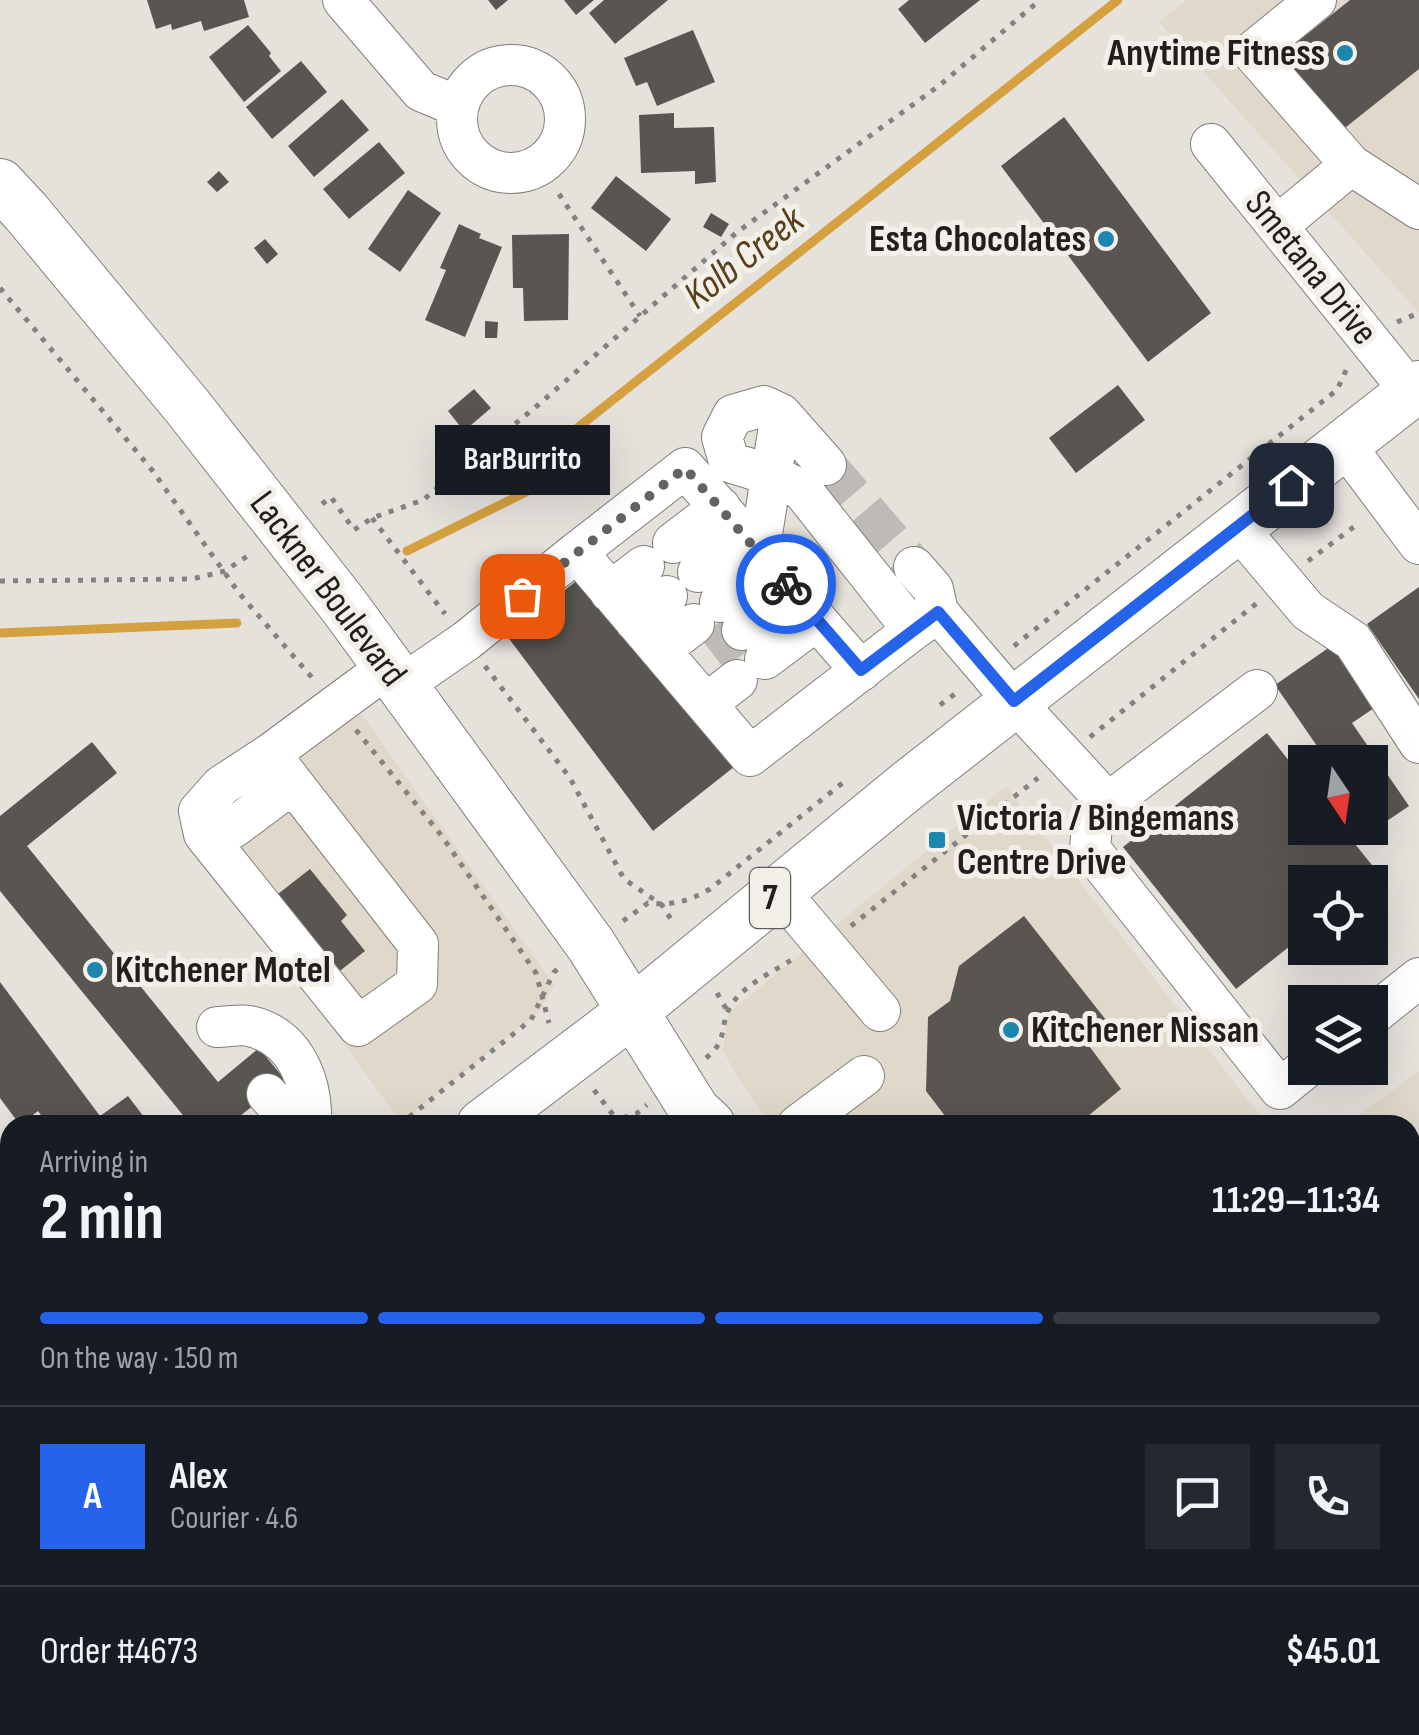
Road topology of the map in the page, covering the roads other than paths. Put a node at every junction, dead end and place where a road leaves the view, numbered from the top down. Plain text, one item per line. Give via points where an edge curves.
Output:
1 (343, 0) edge
2 (1316, 0) edge
3 (457, 106) dead end
4 (1211, 144) dead end
5 (1351, 165) junction
6 (0, 184) edge
7 (1419, 209) edge
8 (1278, 226) junction
9 (1415, 389) edge
10 (781, 414) junction
11 (1344, 444) junction
12 (826, 465) tunnel mouth
13 (771, 475) junction
14 (1238, 527) junction
15 (1419, 544) edge
16 (577, 552) junction
17 (767, 562) junction
18 (914, 566) tunnel mouth
19 (926, 621) junction
20 (690, 625) junction
21 (861, 670) junction
22 (395, 676) junction
23 (1001, 684) junction
24 (1257, 690) dead end
25 (1419, 742) edge
26 (281, 769) junction
27 (1108, 803) junction
28 (233, 828) dead end
29 (779, 891) junction
30 (1419, 978) edge
31 (1388, 1003) edge
32 (632, 1011) junction
33 (880, 1011) dead end
34 (217, 1027) dead end
35 (864, 1076) dead end
36 (1288, 1083) edge
37 (267, 1094) dead end
38 (285, 1115) edge
39 (312, 1115) edge
40 (495, 1115) edge
41 (697, 1115) edge
42 (811, 1115) edge

1 - 3 street via 421,92
2 - 5 street via 1252,52
4 - 8 street, Smetana Drive
5 - 7 street
5 - 8 street
6 - 22 main road, Lackner Boulevard via 187,406
8 - 9 street, Smetana Drive
9 - 11 main road, 7
10 - 12 street
10 - 13 street
10 - 13 street via 764,406 733,415 722,437 730,462
11 - 14 main road, 7
11 - 15 street
13 - 17 street
13 - 19 street via 802,490
14 - 23 main road, 7
14 - 25 street via 1308,611 1353,640
16 - 17 street via 685,468
16 - 20 street
16 - 22 street via 466,641
17 - 20 street
17 - 20 street
17 - 20 street
17 - 21 street
18 - 19 street via 933,589
19 - 21 street
19 - 23 street
20 - 21 street via 750,756
22 - 26 street via 334,705
22 - 32 main road, Lackner Boulevard
23 - 27 street
23 - 29 main road, 7
24 - 27 street
26 - 26 street via 221,786 199,811 204,834 358,1026 417,984 418,944
26 - 28 street
27 - 36 street via 1092,825 1090,849 1280,1089
29 - 32 main road, 7
29 - 33 street
30 - 31 street
32 - 40 main road, 7
32 - 41 main road, Lackner Boulevard
34 - 39 street via 248,1026 282,1040 303,1070
35 - 42 street
37 - 38 street

